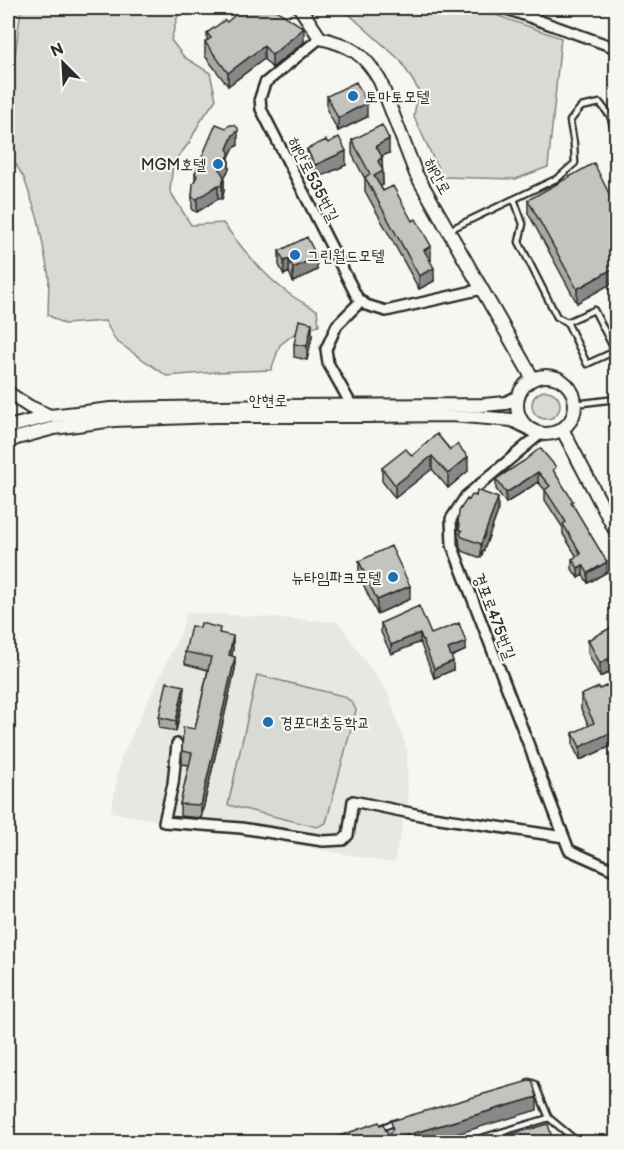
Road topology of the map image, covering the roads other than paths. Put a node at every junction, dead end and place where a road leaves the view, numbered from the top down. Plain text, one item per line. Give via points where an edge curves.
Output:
1 (300, 8) edge
2 (504, 8) edge
3 (320, 38) junction
4 (616, 48) edge
5 (616, 135) edge
6 (514, 199) junction
7 (449, 230) junction
8 (482, 289) junction
9 (361, 301) junction
10 (567, 322) junction
11 (533, 379) junction
12 (8, 393) edge
13 (518, 397) junction
14 (616, 399) edge
15 (575, 404) junction
16 (352, 406) junction
17 (50, 416) junction
18 (8, 427) edge
19 (562, 429) junction
20 (535, 431) junction
21 (8, 442) edge
22 (616, 532) edge
23 (177, 744) dead end
24 (564, 837) junction
25 (616, 871) edge
26 (518, 1085) edge
27 (549, 1118) junction
28 (406, 1120) edge
29 (384, 1127) junction
30 (374, 1130) edge
31 (386, 1135) edge
32 (468, 1143) edge
33 (578, 1143) edge

1 - 3 street
2 - 4 street
3 - 7 street, 해안로 via 348,48 372,67 416,174
3 - 9 street, 해안로535번길 via 265,83 261,108
5 - 6 lane via 610,116 600,104 581,107 570,122 575,163 558,178
6 - 7 lane
6 - 10 lane via 523,224 519,242 557,317
7 - 8 street, 해안로
8 - 9 street via 387,311
8 - 11 street, 해안로
9 - 16 street via 337,325 326,349 328,363
10 - 10 lane via 587,364 615,351 594,310
11 - 13 street
11 - 15 street via 552,377 561,381
12 - 17 street
13 - 16 street, 안현로 via 506,403 483,405
13 - 20 street via 519,415
14 - 15 lane
15 - 19 street
16 - 17 street, 안현로 via 111,409
17 - 18 street, 안현로
19 - 20 street via 555,433
19 - 22 street
20 - 21 street, 안현로 via 512,420 452,415 215,416 114,420 54,428
20 - 24 street, 경포로475번길 via 466,496 451,519 452,545
23 - 24 street via 164,822 343,840 348,835 353,801
24 - 25 street, 경포로475번길 via 570,850
26 - 27 lane via 535,1084
27 - 32 lane
27 - 33 lane
28 - 29 lane
29 - 30 lane
29 - 31 lane

